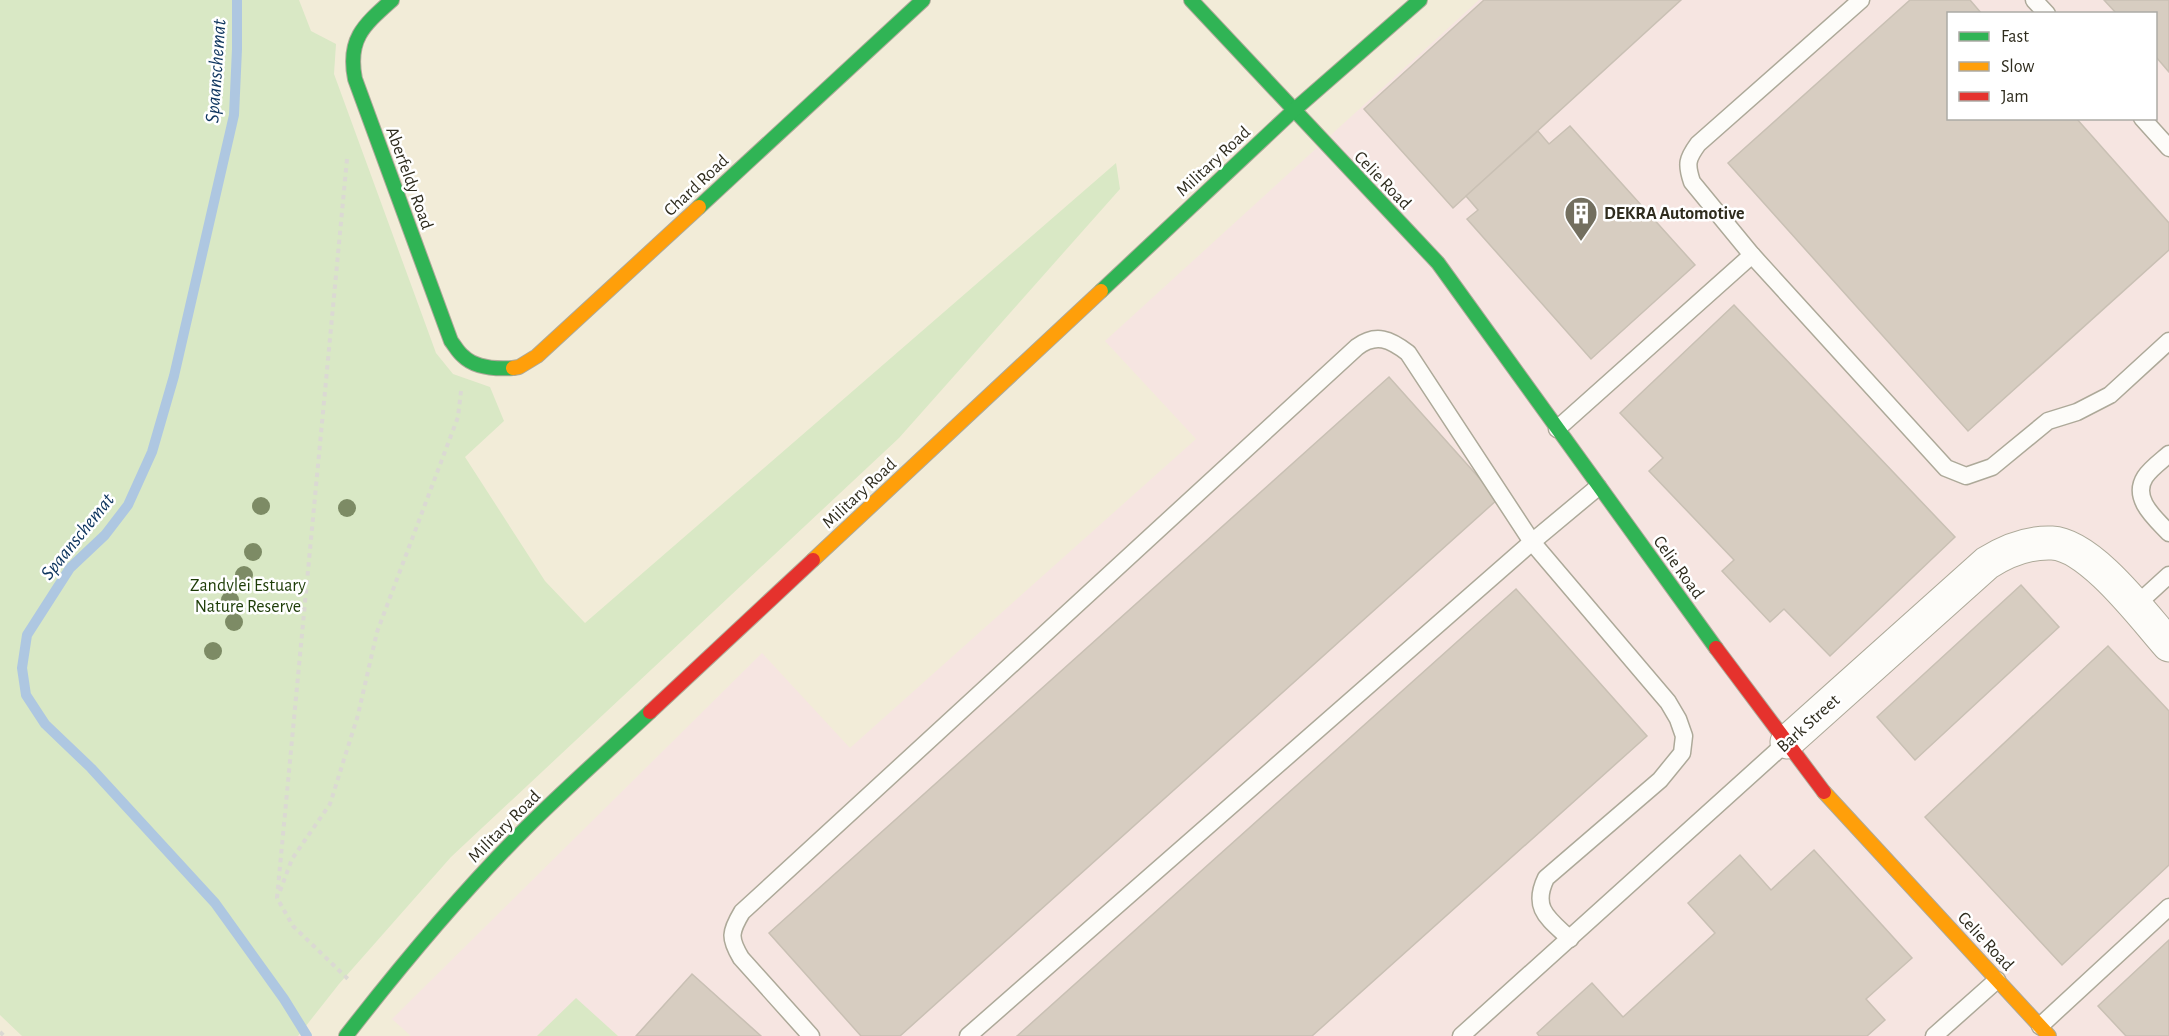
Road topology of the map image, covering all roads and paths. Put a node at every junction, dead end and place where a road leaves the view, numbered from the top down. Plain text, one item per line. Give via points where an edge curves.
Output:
1 (392, 0) edge
2 (923, 0) edge
3 (1191, 0) edge
4 (1420, 0) edge
5 (1861, 0) edge
6 (2034, 0) edge
7 (2045, 12) edge
8 (1293, 111) junction
9 (2144, 120) edge
10 (2169, 148) edge
11 (348, 150) dead end
12 (1752, 255) junction
13 (2169, 341) edge
14 (464, 358) junction
15 (1557, 429) junction
16 (2169, 454) edge
17 (1598, 487) junction
18 (2169, 533) edge
19 (1532, 542) junction
20 (2169, 575) edge
21 (2135, 606) junction
22 (2169, 645) edge
23 (1787, 742) junction
24 (278, 897) junction
25 (2169, 907) edge
26 (1570, 939) junction
27 (1997, 980) junction
28 (350, 982) dead end
29 (350, 1031) edge
30 (2044, 1031) edge
31 (0, 1032) edge
32 (4, 1036) edge
33 (811, 1036) edge
34 (968, 1036) edge
35 (1461, 1036) edge
36 (1934, 1036) edge

1 - 14 street, Aberfeldy Road via 366,24 353,44 352,69 451,341
2 - 14 street, Chard Road via 537,356 519,367 499,369
3 - 8 street, Celie Road
4 - 8 street, Military Road
5 - 12 lane via 1690,155 1687,168 1692,182
6 - 7 lane
8 - 15 street, Celie Road via 1438,263
8 - 29 street, Military Road via 526,828 431,931
9 - 10 lane
11 - 24 path
12 - 13 lane via 1946,468 1966,476 1992,467 2048,421 2078,412 2110,395
12 - 15 lane
14 - 24 path via 458,417 377,632 358,715 330,804 292,859
15 - 17 street, Celie Road
16 - 18 lane via 2141,484 2141,495 2150,513
17 - 19 lane
17 - 23 street, Celie Road
19 - 26 lane via 1668,702 1684,736 1682,753 1660,780 1546,878 1539,903 1546,916
19 - 33 lane via 1408,352 1380,338 1363,342 742,912 731,943
19 - 34 lane
20 - 21 lane
21 - 22 street, Bark Street
21 - 23 street, Bark Street via 2105,572 2074,551 2054,543 2004,553 1987,563
23 - 26 lane, Bark Street
23 - 27 street, Celie Road via 1824,792
24 - 28 path via 293,926
25 - 30 lane
26 - 35 lane, Bark Street
27 - 30 street, Celie Road
27 - 36 lane
31 - 32 path

